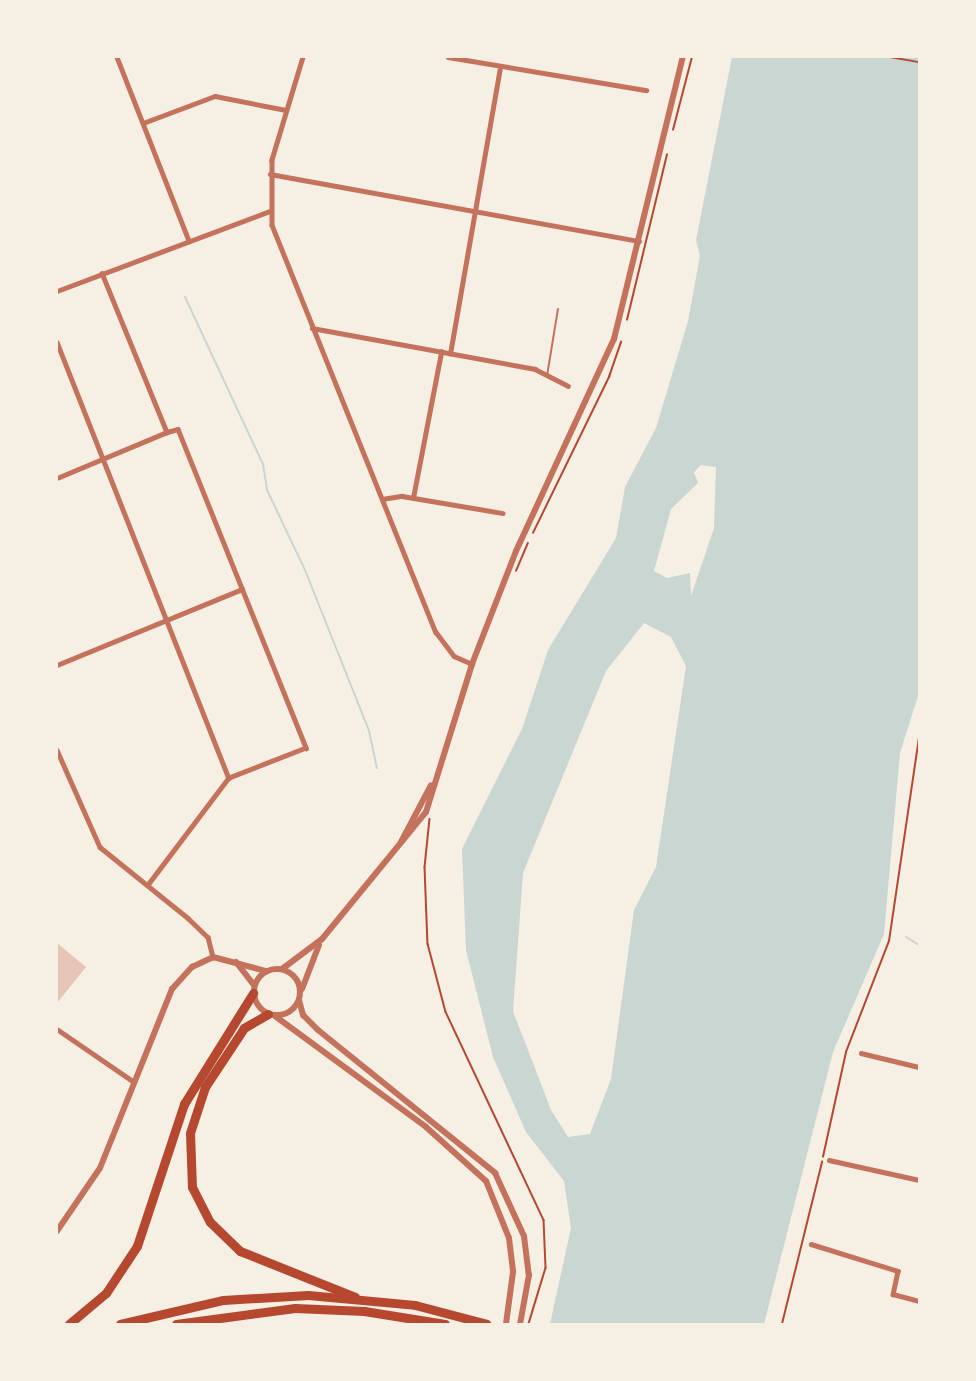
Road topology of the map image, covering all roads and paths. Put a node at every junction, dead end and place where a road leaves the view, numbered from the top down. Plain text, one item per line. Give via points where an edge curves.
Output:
1 (117, 57) edge
2 (303, 57) edge
3 (451, 57) edge
4 (683, 57) edge
5 (692, 57) edge
6 (890, 57) edge
7 (919, 62) edge
8 (500, 67) junction
9 (646, 90) dead end
10 (286, 110) junction
11 (143, 123) junction
12 (671, 137) dead end
13 (669, 147) dead end
14 (270, 174) junction
15 (476, 210) junction
16 (270, 211) junction
17 (189, 242) junction
18 (639, 242) junction
19 (102, 273) junction
20 (57, 291) edge
21 (558, 309) dead end
22 (312, 328) junction
23 (57, 342) edge
24 (441, 352) junction
25 (450, 354) junction
26 (547, 376) junction
27 (568, 386) dead end
28 (166, 432) junction
29 (106, 458) junction
30 (57, 478) edge
31 (413, 498) junction
32 (382, 499) junction
33 (503, 513) dead end
34 (513, 578) dead end
35 (242, 589) junction
36 (166, 618) junction
37 (57, 664) edge
38 (472, 664) junction
39 (919, 737) edge
40 (57, 750) edge
41 (229, 778) junction
42 (431, 814) dead end
43 (148, 885) junction
44 (322, 939) junction
45 (213, 957) junction
46 (236, 962) junction
47 (282, 969) junction
48 (266, 971) junction
49 (254, 989) junction
50 (300, 996) junction
51 (272, 1015) junction
52 (57, 1029) edge
53 (861, 1053) dead end
54 (919, 1067) edge
55 (134, 1082) junction
56 (829, 1160) dead end
57 (919, 1180) edge
58 (57, 1231) edge
59 (811, 1244) dead end
60 (355, 1296) junction
61 (919, 1300) edge
62 (190, 1322) edge
63 (69, 1324) edge
64 (120, 1324) edge
65 (176, 1324) edge
66 (445, 1324) edge
67 (486, 1324) edge
68 (506, 1324) edge
69 (520, 1324) edge
70 (529, 1324) edge
71 (782, 1324) edge

1 - 11 street
2 - 10 street
3 - 8 street
4 - 18 street
5 - 12 path
6 - 7 path
8 - 9 street
8 - 15 street
10 - 11 street via 215,96
10 - 14 street
11 - 17 street
13 - 34 path via 616,360
14 - 15 street
14 - 16 street
15 - 18 street
15 - 25 street
16 - 17 street
16 - 22 street
17 - 19 street
18 - 38 street via 604,368 516,550
19 - 20 street
19 - 28 street
21 - 26 lane
22 - 24 street
22 - 32 street
23 - 29 street
24 - 25 street
24 - 31 street
25 - 26 street
26 - 27 street
28 - 29 street
28 - 35 street via 178,429
29 - 30 street
29 - 36 street
31 - 32 street
31 - 33 street
32 - 38 street via 436,632 454,656
35 - 36 street
35 - 41 street via 306,748
36 - 37 street
36 - 41 street
38 - 44 street via 426,812
39 - 71 path via 889,941 846,1052
40 - 43 street via 93,836
41 - 43 street
42 - 70 path via 425,910 446,1012 544,1221 546,1268
43 - 45 street via 208,938
44 - 47 street
44 - 50 street
45 - 46 street
45 - 55 street via 192,967 171,989
46 - 48 street
46 - 49 street
47 - 48 street
47 - 50 street via 295,977
48 - 49 street
49 - 51 street
49 - 63 highway via 184,1104 132,1256 106,1293
50 - 51 street via 290,1012
50 - 69 street via 303,1015 318,1030 495,1173 524,1236 529,1275
51 - 60 highway via 244,1028 205,1087 190,1133 192,1187 210,1222 240,1251
51 - 68 street via 426,1127 486,1181 509,1238 513,1272
52 - 55 street
53 - 54 street
55 - 58 street via 100,1168
56 - 57 street
59 - 61 street via 898,1271 893,1294
60 - 64 highway via 242,1298
60 - 67 highway
62 - 65 highway
62 - 66 highway via 328,1308

